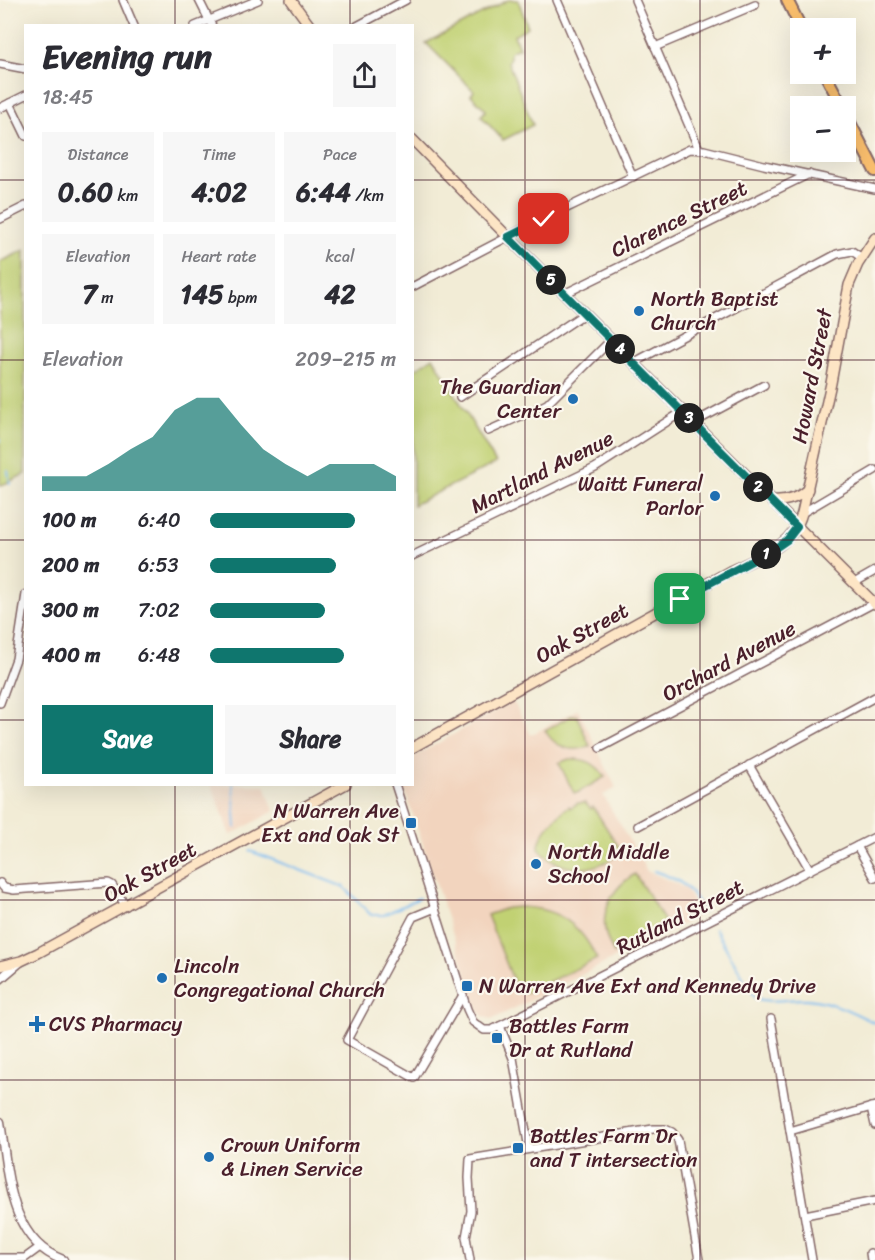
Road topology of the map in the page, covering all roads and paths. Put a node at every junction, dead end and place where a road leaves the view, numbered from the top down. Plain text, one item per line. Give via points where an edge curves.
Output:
1 (123, 0) edge
2 (199, 0) edge
3 (258, 0) edge
4 (291, 0) edge
5 (557, 0) edge
6 (635, 0) edge
7 (787, 0) edge
8 (401, 1) edge
9 (755, 5) dead end
10 (796, 18) edge
11 (210, 23) edge
12 (133, 24) edge
13 (309, 24) edge
14 (361, 24) edge
15 (655, 47) junction
16 (0, 64) edge
17 (24, 69) edge
18 (24, 96) edge
19 (10, 103) junction
20 (0, 108) edge
21 (24, 132) edge
22 (856, 134) edge
23 (414, 141) edge
24 (699, 149) junction
25 (875, 171) edge
26 (809, 174) junction
27 (633, 177) junction
28 (875, 189) edge
29 (24, 207) edge
30 (0, 219) edge
31 (508, 237) junction
32 (875, 238) edge
33 (862, 258) junction
34 (414, 286) edge
35 (564, 294) junction
36 (584, 314) junction
37 (611, 340) junction
38 (633, 363) junction
39 (764, 385) dead end
40 (460, 397) dead end
41 (682, 412) junction
42 (693, 423) junction
43 (488, 431) dead end
44 (875, 470) edge
45 (808, 489) junction
46 (771, 501) junction
47 (802, 513) junction
48 (797, 527) junction
49 (414, 555) edge
50 (875, 571) edge
51 (854, 582) junction
52 (874, 603) edge
53 (24, 607) edge
54 (875, 697) edge
55 (0, 704) edge
56 (414, 747) edge
57 (600, 748) dead end
58 (749, 765) junction
59 (342, 786) edge
60 (396, 786) edge
61 (638, 826) dead end
62 (875, 837) edge
63 (857, 846) junction
64 (810, 870) junction
65 (875, 878) edge
66 (0, 884) edge
67 (126, 906) junction
68 (435, 908) junction
69 (21, 961) junction
70 (0, 966) edge
71 (0, 979) edge
72 (463, 994) junction
73 (771, 1019) dead end
74 (500, 1026) junction
75 (873, 1106) edge
76 (0, 1122) edge
77 (875, 1125) edge
78 (790, 1131) junction
79 (529, 1149) junction
80 (875, 1201) edge
81 (805, 1215) junction
82 (40, 1247) junction
83 (0, 1258) edge
84 (22, 1259) edge
85 (63, 1260) edge
86 (470, 1260) edge
87 (699, 1260) edge
88 (812, 1260) edge

1 - 12 street
2 - 11 street
3 - 11 street
4 - 13 main road
5 - 27 street
6 - 15 street
7 - 10 main road
8 - 14 street
9 - 15 street
15 - 24 street
16 - 17 street
18 - 19 street
19 - 20 street
19 - 21 street
22 - 25 main road
23 - 31 main road
24 - 26 street
24 - 27 street via 687,150
26 - 28 street
26 - 35 street, Clarence Street
27 - 31 street
29 - 30 street
31 - 34 street
31 - 35 main road
32 - 33 main road, Howard Street
33 - 38 street via 852,251 837,254
33 - 45 main road, Howard Street via 847,293
35 - 36 main road
36 - 37 main road
36 - 40 street
37 - 38 main road
37 - 43 street via 547,404
38 - 41 main road
39 - 42 street
41 - 42 main road
41 - 49 street, Martland Avenue via 595,468
42 - 46 main road
44 - 47 street
45 - 46 main road via 794,499
45 - 47 main road, Howard Street
46 - 48 main road
47 - 48 main road, Howard Street
48 - 51 main road
48 - 56 main road, Oak Street via 774,549
50 - 51 street
51 - 52 main road
52 - 57 street, Orchard Avenue
53 - 55 street via 17,654
54 - 58 street
58 - 61 street
58 - 64 street
59 - 67 main road, Oak Street
60 - 68 street
62 - 63 street, Rutland Street
63 - 64 street, Rutland Street
63 - 65 street
64 - 74 street, Rutland Street
66 - 67 street via 14,890 108,883
67 - 69 main road, Oak Street
68 - 72 street
68 - 72 street via 413,917 346,1040 414,1078
69 - 70 main road, Oak Street
69 - 71 street
72 - 74 street via 478,1028 492,1030
73 - 78 street
74 - 79 street via 513,1058
75 - 77 street
75 - 78 street
76 - 82 street via 15,1206 28,1235
78 - 81 street
79 - 86 street via 470,1159 471,1212 466,1237
79 - 87 street via 653,1129 672,1132 678,1140
80 - 81 street
81 - 88 street
82 - 84 street
82 - 85 street
83 - 84 street

